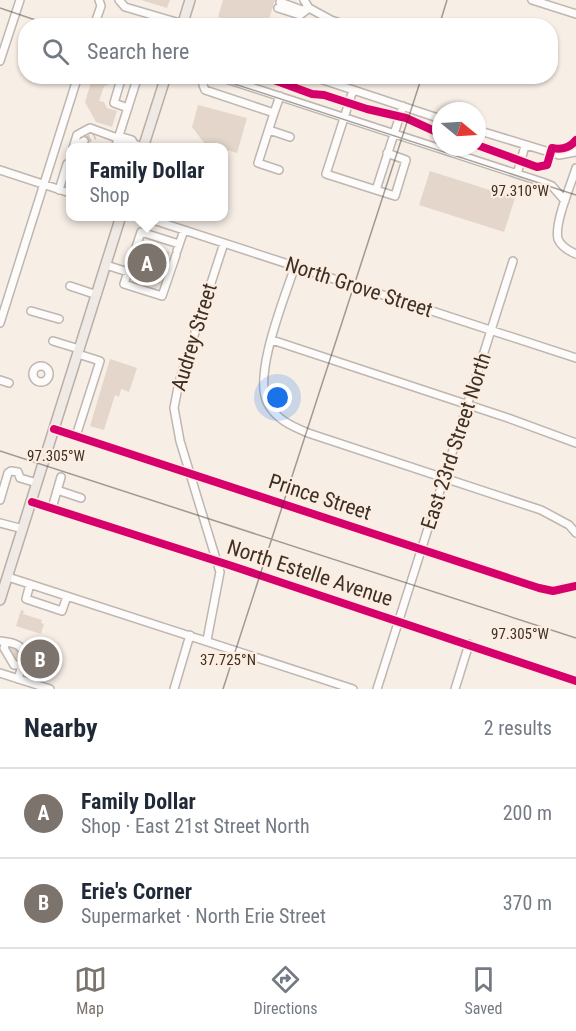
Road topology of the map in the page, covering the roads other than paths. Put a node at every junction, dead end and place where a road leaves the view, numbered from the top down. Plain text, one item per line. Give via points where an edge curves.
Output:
1 (20, 0) edge
2 (119, 0) edge
3 (190, 0) edge
4 (304, 0) edge
5 (532, 0) edge
6 (100, 1) edge
7 (279, 5) dead end
8 (309, 8) junction
9 (576, 14) edge
10 (96, 18) edge
11 (160, 18) edge
12 (185, 18) edge
13 (324, 18) edge
14 (0, 61) edge
15 (75, 84) edge
16 (120, 84) edge
17 (136, 84) edge
18 (163, 84) edge
19 (203, 84) edge
20 (239, 84) edge
21 (242, 84) edge
22 (335, 84) edge
23 (353, 90) junction
24 (280, 96) junction
25 (234, 99) junction
26 (403, 106) junction
27 (128, 108) junction
28 (274, 113) junction
29 (432, 115) edge
30 (344, 117) junction
31 (269, 130) junction
32 (486, 133) edge
33 (394, 134) junction
34 (290, 137) dead end
35 (119, 138) junction
36 (84, 141) tunnel mouth
37 (74, 143) edge
38 (80, 143) edge
39 (117, 143) edge
40 (136, 143) edge
41 (141, 143) edge
42 (525, 146) junction
43 (576, 152) edge
44 (387, 153) junction
45 (576, 168) edge
46 (0, 170) edge
47 (279, 170) dead end
48 (66, 172) edge
49 (517, 174) junction
50 (43, 184) junction
51 (59, 189) junction
52 (376, 190) junction
53 (66, 192) edge
54 (565, 201) junction
55 (119, 221) edge
56 (164, 221) edge
57 (184, 230) junction
58 (224, 243) junction
59 (177, 250) junction
60 (576, 254) edge
61 (513, 261) dead end
62 (106, 265) junction
63 (295, 266) junction
64 (128, 272) junction
65 (70, 286) dead end
66 (97, 295) junction
67 (31, 311) dead end
68 (59, 320) dead end
69 (0, 323) edge
70 (491, 330) junction
71 (272, 340) junction
72 (52, 341) dead end
73 (79, 352) junction
74 (576, 358) edge
75 (0, 380) edge
76 (9, 383) dead end
77 (467, 405) junction
78 (54, 429) junction
79 (76, 436) junction
80 (576, 443) edge
81 (189, 473) junction
82 (61, 477) dead end
83 (444, 477) junction
84 (37, 483) junction
85 (57, 490) junction
86 (81, 498) dead end
87 (0, 500) edge
88 (32, 502) junction
89 (52, 508) junction
90 (0, 523) edge
91 (23, 529) junction
92 (576, 533) edge
93 (421, 549) junction
94 (217, 561) junction
95 (8, 577) junction
96 (30, 584) junction
97 (576, 586) edge
98 (67, 596) junction
99 (0, 600) edge
100 (398, 621) junction
101 (190, 635) junction
102 (207, 640) junction
103 (3, 642) edge
104 (469, 644) junction
105 (22, 665) junction
106 (0, 673) edge
107 (18, 679) junction
108 (576, 681) edge
109 (50, 689) edge
110 (174, 689) edge
111 (353, 689) edge
112 (376, 689) edge
113 (455, 689) edge

1 - 14 street
2 - 11 street via 125,7
3 - 12 main road
4 - 8 street
5 - 9 street
6 - 10 street
7 - 8 street
8 - 13 street
15 - 50 street
16 - 27 street via 114,103
17 - 27 street
18 - 41 main road
19 - 25 street via 206,90
20 - 25 street
21 - 24 street
22 - 23 street
23 - 26 street
23 - 30 street
24 - 28 street
24 - 30 street
25 - 28 street
26 - 29 street
26 - 33 street
27 - 35 street
28 - 31 street
30 - 33 street
30 - 52 street via 326,174
31 - 34 street
31 - 47 street via 258,163
32 - 42 street
33 - 44 street
33 - 49 street
35 - 37 street via 86,129 77,135
35 - 39 street
35 - 40 street
36 - 38 street
42 - 43 street via 559,156
42 - 49 street
44 - 52 street
44 - 52 street via 406,159 404,169 395,196
45 - 54 street
46 - 50 street
48 - 51 street
49 - 54 street via 552,186
50 - 51 street
50 - 69 street
51 - 53 street
54 - 60 street via 558,237 566,249
55 - 62 main road
56 - 57 street, North Grove Street
57 - 58 street, North Grove Street
57 - 59 street
58 - 63 street, North Grove Street
58 - 81 street, Audrey Street via 175,396 174,408
59 - 64 street via 141,232
59 - 64 street via 162,296 124,284
61 - 70 street, East 23rd Street North
62 - 64 street
62 - 66 main road
63 - 70 street, North Grove Street
63 - 71 street
65 - 66 street
66 - 73 main road
67 - 68 street
70 - 74 street, North Grove Street
70 - 77 street, East 23rd Street North
71 - 77 street
71 - 83 street via 262,384 267,402 277,416 298,429
72 - 73 street
73 - 78 main road
73 - 79 street via 100,361
75 - 76 street
77 - 80 street
77 - 83 street, East 23rd Street North
78 - 79 street, Prince Street
78 - 84 main road
79 - 81 street, Prince Street
81 - 93 street, Prince Street
81 - 94 street, Audrey Street
82 - 85 street
83 - 92 street via 541,510
83 - 93 street, East 23rd Street North
84 - 87 street via 11,471
84 - 88 main road
85 - 86 street
85 - 89 street
88 - 89 street, North Estelle Avenue
88 - 91 main road
89 - 94 street, North Estelle Avenue
90 - 91 street
91 - 95 main road
93 - 97 street, Prince Street via 539,588 553,591
93 - 100 street, East 23rd Street North
94 - 100 street, North Estelle Avenue
94 - 102 street, Audrey Street via 220,572
95 - 96 street
95 - 99 main road
96 - 98 street
96 - 98 street via 26,599 62,612
98 - 101 street
100 - 104 street, North Estelle Avenue
100 - 112 street, East 23rd Street North
101 - 102 street
101 - 110 street
102 - 111 street
103 - 105 street via 14,665
103 - 105 street via 21,648
104 - 108 street, North Estelle Avenue
104 - 113 street
105 - 107 street
106 - 107 street
107 - 109 street

